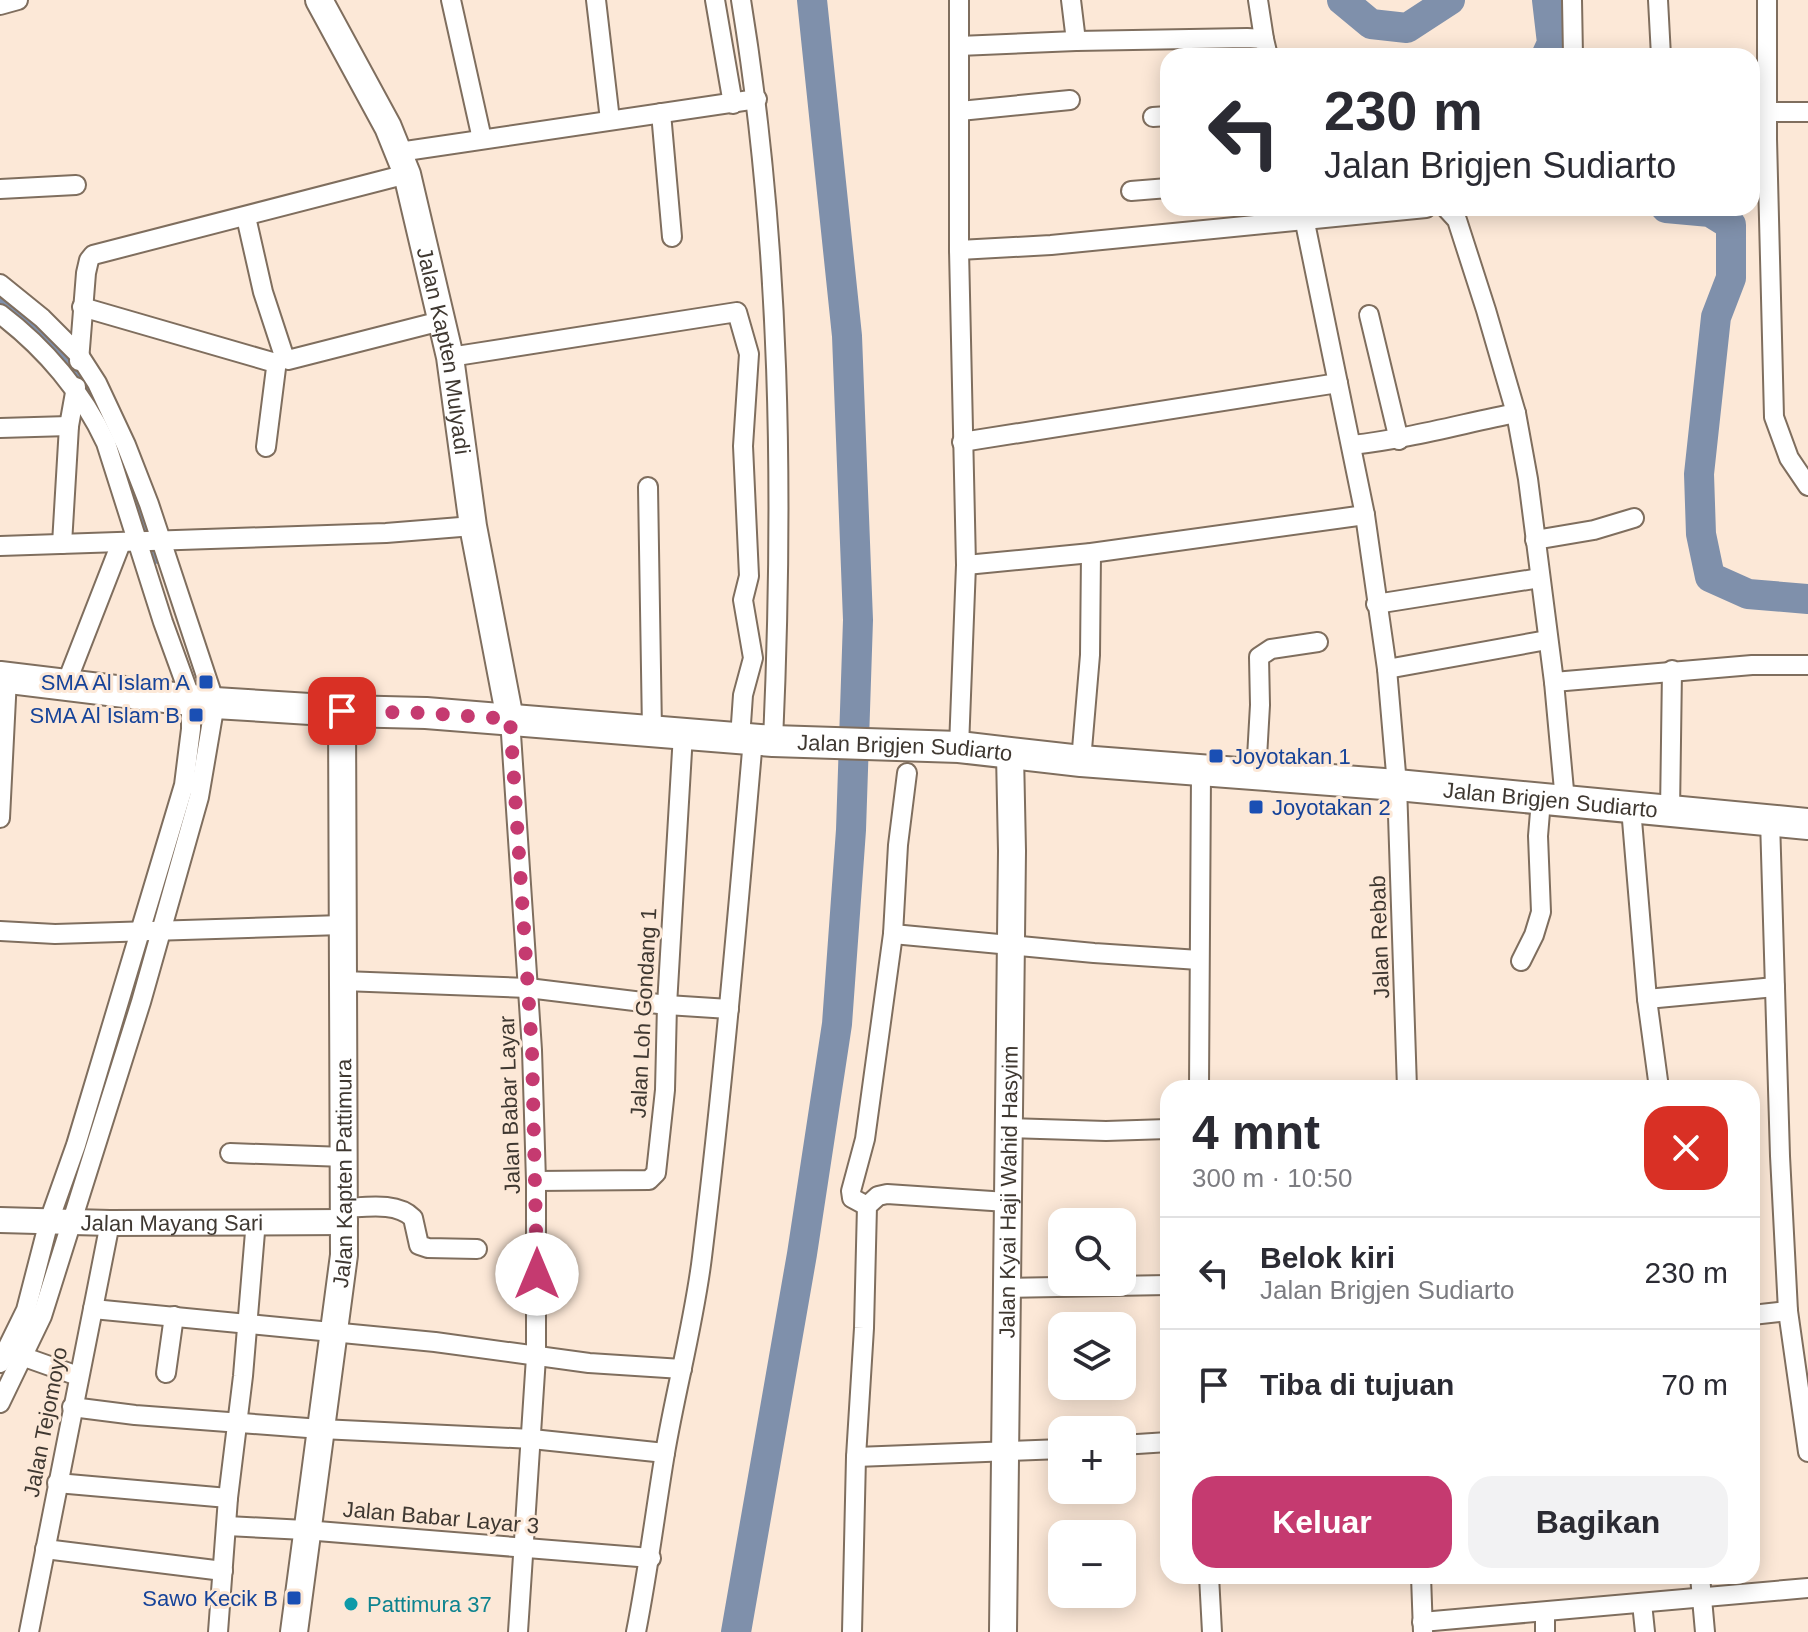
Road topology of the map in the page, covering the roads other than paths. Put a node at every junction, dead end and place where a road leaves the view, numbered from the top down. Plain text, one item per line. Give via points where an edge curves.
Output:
1 (18, 0) edge
2 (319, 0) edge
3 (451, 0) edge
4 (596, 0) edge
5 (715, 0) edge
6 (741, 0) edge
7 (959, 0) edge
8 (1071, 0) edge
9 (1258, 0) edge
10 (1572, 0) edge
11 (1658, 0) edge
12 (1767, 0) edge
13 (0, 5) edge
14 (1076, 41) junction
15 (959, 46) junction
16 (1266, 48) edge
17 (1573, 48) edge
18 (1661, 48) edge
19 (757, 99) junction
20 (1070, 100) dead end
21 (733, 104) junction
22 (960, 111) junction
23 (1766, 112) junction
24 (1808, 112) edge
25 (661, 113) junction
26 (610, 120) junction
27 (1760, 135) edge
28 (482, 139) junction
29 (1760, 158) edge
30 (403, 163) junction
31 (76, 185) dead end
32 (0, 189) edge
33 (1160, 189) edge
34 (1131, 191) dead end
35 (1287, 216) edge
36 (1303, 216) edge
37 (1453, 216) edge
38 (246, 217) junction
39 (672, 237) dead end
40 (959, 250) junction
41 (0, 284) edge
42 (82, 307) junction
43 (0, 314) edge
44 (1369, 315) dead end
45 (441, 321) junction
46 (450, 357) junction
47 (79, 360) junction
48 (1338, 383) junction
49 (76, 389) junction
50 (1516, 413) junction
51 (69, 426) junction
52 (0, 428) edge
53 (1399, 440) junction
54 (962, 442) junction
55 (1352, 445) junction
56 (266, 447) dead end
57 (1808, 486) edge
58 (648, 487) dead end
59 (1365, 515) junction
60 (1634, 518) dead end
61 (473, 526) junction
62 (1535, 540) junction
63 (144, 541) junction
64 (62, 544) junction
65 (0, 546) edge
66 (1091, 553) junction
67 (966, 565) junction
68 (1540, 578) junction
69 (1376, 604) junction
70 (1547, 640) junction
71 (1318, 642) dead end
72 (1808, 665) edge
73 (1387, 669) junction
74 (1672, 670) junction
75 (3, 678) edge
76 (1554, 682) junction
77 (66, 684) junction
78 (203, 701) junction
79 (342, 711) junction
80 (510, 719) junction
81 (652, 730) junction
82 (683, 734) junction
83 (767, 740) junction
84 (959, 747) junction
85 (1010, 754) junction
86 (1081, 761) junction
87 (1201, 772) junction
88 (907, 773) dead end
89 (1256, 775) junction
90 (1397, 785) junction
91 (1553, 800) junction
92 (1631, 808) junction
93 (1670, 812) junction
94 (0, 818) edge
95 (1770, 820) junction
96 (1808, 824) edge
97 (342, 925) junction
98 (150, 930) junction
99 (0, 931) edge
100 (893, 934) junction
101 (1010, 946) junction
102 (1199, 960) junction
103 (1521, 961) dead end
104 (343, 981) junction
105 (1775, 987) junction
106 (528, 988) junction
107 (1647, 999) junction
108 (667, 1005) junction
109 (729, 1009) junction
110 (1199, 1080) edge
111 (1407, 1080) edge
112 (1658, 1080) edge
113 (1008, 1128) junction
114 (1160, 1129) edge
115 (230, 1153) dead end
116 (345, 1157) junction
117 (536, 1181) junction
118 (1007, 1202) junction
119 (867, 1206) junction
120 (346, 1215) junction
121 (0, 1220) edge
122 (256, 1220) junction
123 (62, 1221) junction
124 (110, 1223) junction
125 (477, 1249) dead end
126 (1160, 1285) edge
127 (1006, 1288) junction
128 (93, 1309) junction
129 (1788, 1311) junction
130 (1760, 1314) edge
131 (174, 1316) junction
132 (248, 1326) junction
133 (336, 1332) junction
134 (10, 1354) edge
135 (536, 1357) junction
136 (682, 1369) junction
137 (166, 1373) dead end
138 (78, 1376) junction
139 (0, 1403) edge
140 (72, 1407) junction
141 (236, 1422) junction
142 (321, 1429) junction
143 (532, 1439) junction
144 (1160, 1443) edge
145 (1136, 1444) edge
146 (1048, 1450) edge
147 (1808, 1452) edge
148 (665, 1453) junction
149 (1005, 1453) junction
150 (856, 1457) junction
151 (57, 1483) junction
152 (228, 1498) junction
153 (227, 1526) junction
154 (305, 1530) junction
155 (523, 1548) junction
156 (45, 1549) junction
157 (651, 1558) junction
158 (223, 1571) junction
159 (1209, 1584) edge
160 (1421, 1584) edge
161 (1701, 1584) edge
162 (1808, 1588) edge
163 (1702, 1597) junction
164 (1642, 1603) junction
165 (1545, 1612) junction
166 (1423, 1627) edge
167 (29, 1632) edge
168 (218, 1632) edge
169 (294, 1632) edge
170 (518, 1632) edge
171 (636, 1632) edge
172 (852, 1632) edge
173 (1003, 1632) edge
174 (1212, 1632) edge
175 (1545, 1632) edge
176 (1645, 1632) edge
177 (1705, 1632) edge

1 - 13 street
2 - 30 main road, Jalan Kapten Mulyadi
3 - 28 street
4 - 26 street
5 - 21 street
6 - 19 street
7 - 15 street
8 - 14 street
9 - 16 street
10 - 17 street
11 - 18 street
12 - 23 street
14 - 15 street
14 - 16 street via 1226,37
15 - 22 street
19 - 21 street
19 - 83 street via 778,393 779,610
20 - 22 street
21 - 25 street
22 - 40 street
23 - 24 street
23 - 27 street
25 - 26 street
25 - 39 street
26 - 28 street
28 - 30 street
29 - 57 street via 1774,417 1789,458
30 - 38 street
30 - 45 main road, Jalan Kapten Mulyadi
31 - 32 street
33 - 34 street
35 - 40 street via 1051,245
36 - 48 street, Jalan Rebab
37 - 50 street
38 - 42 street via 93,255
38 - 45 street via 263,292 288,360
40 - 54 street
41 - 47 street via 42,318
42 - 47 street
42 - 56 street via 272,362 276,368
43 - 49 street
44 - 53 street
45 - 46 main road, Jalan Kapten Mulyadi
46 - 61 main road, Jalan Kapten Mulyadi
46 - 83 street via 737,312 749,354 743,446 749,576 743,600 753,658 743,695
47 - 49 street
47 - 63 street via 112,413
48 - 54 street
48 - 55 street, Jalan Rebab
49 - 51 street
49 - 63 street via 106,443
50 - 53 street
50 - 62 street
51 - 52 street
51 - 64 street
53 - 55 street
54 - 67 street
55 - 59 street, Jalan Rebab
58 - 81 street
59 - 66 street
59 - 69 street, Jalan Rebab
60 - 62 street
61 - 63 street
61 - 80 main road, Jalan Kapten Mulyadi
62 - 68 street
63 - 64 street
63 - 77 street
63 - 78 street via 163,622
64 - 65 street
66 - 67 street
66 - 86 street
67 - 84 street
68 - 69 street
68 - 70 street
69 - 73 street, Jalan Rebab
70 - 73 street
70 - 76 street
71 - 89 street via 1271,649 1259,657
72 - 74 street
73 - 90 street, Jalan Rebab
74 - 76 street
74 - 93 street
75 - 77 main road, Jalan Brigjen Sudiarto
75 - 94 street
76 - 91 street
77 - 78 main road, Jalan Brigjen Sudiarto
78 - 79 main road, Jalan Brigjen Sudiarto
78 - 98 street via 191,729 184,785
79 - 80 main road, Jalan Brigjen Sudiarto
79 - 97 main road, Jalan Kapten Pattimura
80 - 81 main road, Jalan Brigjen Sudiarto
80 - 106 street, Jalan Babar Layar
81 - 82 main road, Jalan Brigjen Sudiarto
82 - 83 main road, Jalan Brigjen Sudiarto
82 - 108 street, Jalan Loh Gondang 1
83 - 84 main road, Jalan Brigjen Sudiarto
83 - 109 street
84 - 85 main road, Jalan Brigjen Sudiarto
85 - 86 main road, Jalan Brigjen Sudiarto
85 - 101 main road, Jalan Kyai Haji Wahid Hasyim
86 - 87 main road, Jalan Brigjen Sudiarto
87 - 89 main road, Jalan Brigjen Sudiarto
87 - 102 street
88 - 100 street
89 - 90 main road, Jalan Brigjen Sudiarto
90 - 91 main road, Jalan Brigjen Sudiarto
90 - 111 street, Jalan Rebab
91 - 92 main road, Jalan Brigjen Sudiarto
91 - 103 street via 1538,836 1541,912
92 - 93 main road, Jalan Brigjen Sudiarto
92 - 107 street
93 - 95 main road, Jalan Brigjen Sudiarto
95 - 96 main road, Jalan Brigjen Sudiarto
95 - 105 street
97 - 98 street
97 - 104 main road, Jalan Kapten Pattimura
98 - 99 street
98 - 123 street via 76,1145
100 - 101 street
100 - 119 street via 865,1139 851,1191 852,1198
101 - 102 street
101 - 113 main road, Jalan Kyai Haji Wahid Hasyim
102 - 110 street
104 - 106 street
104 - 116 main road, Jalan Kapten Pattimura
105 - 107 street
105 - 129 street
106 - 108 street
106 - 117 street, Jalan Babar Layar
107 - 112 street
108 - 109 street
108 - 117 street, Jalan Loh Gondang 1 via 665,1090 654,1178
109 - 136 street via 702,1259
113 - 114 street
113 - 118 main road, Jalan Kyai Haji Wahid Hasyim
115 - 116 street
116 - 120 main road, Jalan Kapten Pattimura
117 - 135 street, Jalan Babar Layar
118 - 119 street via 887,1194
118 - 127 main road, Jalan Kyai Haji Wahid Hasyim
119 - 150 street
120 - 122 street, Jalan Mayang Sari
120 - 125 street via 387,1207 401,1210 413,1218 419,1245
120 - 133 main road, Jalan Kapten Pattimura
121 - 123 street, Jalan Mayang Sari
122 - 124 street, Jalan Mayang Sari
122 - 132 street
123 - 124 street, Jalan Mayang Sari
123 - 134 street
124 - 128 street, Jalan Tejomoyo
126 - 127 street
127 - 149 main road, Jalan Kyai Haji Wahid Hasyim
128 - 131 street
128 - 138 street, Jalan Tejomoyo
129 - 130 street
129 - 147 street
131 - 132 street
131 - 137 street
132 - 133 street
132 - 141 street
133 - 135 street
133 - 142 main road, Jalan Kapten Pattimura
134 - 138 street
134 - 139 street
135 - 136 street
135 - 143 street, Jalan Babar Layar
136 - 148 street
138 - 140 street, Jalan Tejomoyo
140 - 141 street
140 - 151 street, Jalan Tejomoyo
141 - 142 street
141 - 152 street
142 - 143 street
142 - 154 main road, Jalan Kapten Pattimura
143 - 148 street
143 - 155 street, Jalan Babar Layar
144 - 145 street
146 - 149 street
148 - 157 street
149 - 150 street
149 - 173 main road, Jalan Kyai Haji Wahid Hasyim
150 - 172 street
151 - 152 street
151 - 156 street, Jalan Tejomoyo
152 - 153 street
153 - 154 street, Jalan Babar Layar 3
153 - 158 street
154 - 155 street, Jalan Babar Layar 3
154 - 169 main road, Jalan Kapten Pattimura
155 - 157 street, Jalan Babar Layar 3
155 - 170 street, Jalan Babar Layar
156 - 158 street
156 - 167 street, Jalan Tejomoyo
157 - 171 street
158 - 168 street
159 - 174 street
160 - 166 street
161 - 163 street
162 - 163 street
163 - 164 street
163 - 177 street
164 - 165 street
164 - 176 street
165 - 166 street
165 - 175 street

